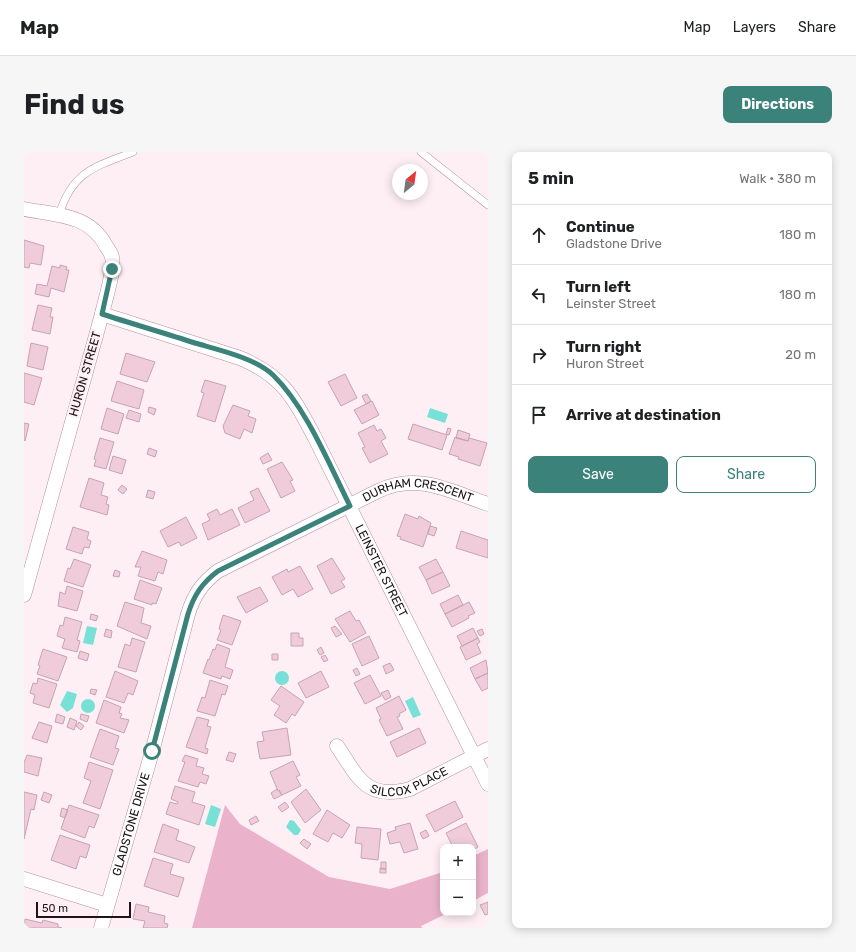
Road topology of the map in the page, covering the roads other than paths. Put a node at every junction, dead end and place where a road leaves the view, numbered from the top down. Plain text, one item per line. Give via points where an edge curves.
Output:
1 (133, 152) edge
2 (421, 152) edge
3 (488, 205) edge
4 (24, 209) edge
5 (59, 215) junction
6 (102, 314) junction
7 (488, 504) edge
8 (350, 506) junction
9 (24, 595) edge
10 (337, 746) dead end
11 (488, 749) edge
12 (474, 756) junction
13 (488, 784) edge
14 (24, 879) edge
15 (107, 905) junction
16 (101, 928) edge

1 - 5 lane via 88,171 73,183
2 - 3 lane
4 - 5 street, HURON STREET
5 - 6 street, HURON STREET via 77,218 90,226 100,234 112,257 112,269
6 - 8 street, LEINSTER STREET via 228,353 261,366 272,374 293,398 305,418
6 - 9 street, HURON STREET
7 - 8 street, DURHAM CRESCENT via 434,486 410,482 389,486
8 - 12 street, LEINSTER STREET
8 - 15 street, GLADSTONE DRIVE via 218,571 205,582 193,598 152,752
10 - 12 street, SILCOX PLACE via 356,775 367,786 386,793 410,789
11 - 12 street, SILCOX PLACE
12 - 13 street, LEINSTER STREET
14 - 15 street
15 - 16 street, GLADSTONE DRIVE

